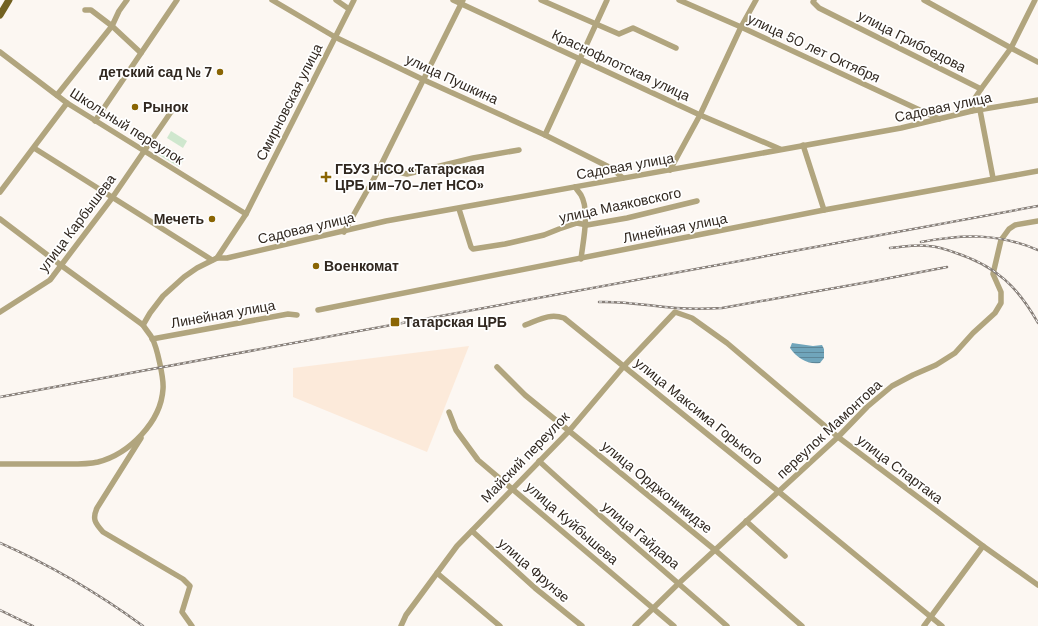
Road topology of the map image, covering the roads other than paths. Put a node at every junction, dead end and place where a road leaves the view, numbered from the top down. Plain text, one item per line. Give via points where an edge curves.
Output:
1 (9, 0) edge
2 (127, 0) edge
3 (177, 0) edge
4 (272, 0) edge
5 (336, 0) edge
6 (354, 0) edge
7 (453, 0) edge
8 (541, 0) edge
9 (607, 0) edge
10 (679, 0) edge
11 (756, 0) edge
12 (814, 0) edge
13 (924, 0) edge
14 (1035, 0) edge
15 (463, 2) edge
16 (349, 9) junction
17 (85, 10) dead end
18 (0, 15) edge
19 (595, 24) junction
20 (112, 26) junction
21 (741, 27) junction
22 (335, 37) junction
23 (676, 48) dead end
24 (1011, 48) junction
25 (0, 52) edge
26 (141, 53) junction
27 (580, 60) junction
28 (1038, 62) edge
29 (424, 80) junction
30 (981, 89) junction
31 (57, 95) junction
32 (1038, 100) edge
33 (67, 103) junction
34 (172, 109) dead end
35 (980, 110) junction
36 (972, 112) junction
37 (700, 115) junction
38 (939, 119) junction
39 (95, 121) junction
40 (545, 135) junction
41 (803, 145) junction
42 (34, 148) junction
43 (519, 150) dead end
44 (780, 150) junction
45 (143, 151) junction
46 (379, 168) junction
47 (670, 170) junction
48 (1038, 171) edge
49 (623, 178) junction
50 (993, 178) junction
51 (575, 187) junction
52 (0, 192) edge
53 (112, 198) junction
54 (697, 201) dead end
55 (459, 209) junction
56 (824, 210) junction
57 (246, 214) junction
58 (0, 219) edge
59 (1038, 221) edge
60 (585, 224) junction
61 (344, 232) junction
62 (214, 259) junction
63 (581, 259) junction
64 (62, 266) junction
65 (318, 310) dead end
66 (0, 312) edge
67 (675, 312) joint
68 (297, 315) dead end
69 (526, 325) dead end
70 (143, 326) junction
71 (152, 339) junction
72 (624, 366) junction
73 (497, 367) dead end
74 (449, 412) dead end
75 (569, 431) junction
76 (143, 435) junction
77 (838, 437) junction
78 (540, 461) junction
79 (0, 464) edge
80 (512, 488) junction
81 (779, 492) junction
82 (746, 521) junction
83 (472, 531) junction
84 (983, 546) junction
85 (715, 550) junction
86 (785, 556) dead end
87 (437, 573) junction
88 (679, 583) junction
89 (1038, 584) edge
90 (653, 609) junction
91 (932, 617) junction
92 (192, 626) edge
93 (401, 626) edge
94 (500, 626) edge
95 (582, 626) edge
96 (635, 626) edge
97 (674, 626) edge
98 (727, 626) edge
99 (802, 626) edge
100 (924, 626) edge
101 (942, 626) edge

1 - 18 main road
2 - 20 street
3 - 26 street
4 - 22 street, улица Пушкина
5 - 16 street
6 - 16 street, Смирновская улица
7 - 15 street, Краснофлотская улица
8 - 19 street
9 - 19 street
10 - 21 street, улица 50 лет Октября
11 - 21 street
12 - 30 street, улица Грибоедова via 819,8
13 - 24 street
14 - 24 street
15 - 27 street, Краснофлотская улица
15 - 29 street
16 - 22 street, Смирновская улица
17 - 20 street via 91,10
19 - 23 street via 619,34 633,28
19 - 27 street
20 - 26 street
20 - 31 street
21 - 37 street
21 - 38 street, улица 50 лет Октября
22 - 29 street, улица Пушкина
22 - 57 street, Смирновская улица
24 - 28 street
24 - 30 street
25 - 31 street, Школьный переулок
26 - 39 street
27 - 37 street, Краснофлотская улица
27 - 40 street
29 - 40 street, улица Пушкина
29 - 46 street
30 - 36 street via 973,101
31 - 33 street, Школьный переулок
32 - 35 street, Садовая улица
33 - 39 street, Школьный переулок
33 - 42 street
34 - 45 street, улица Карбышева
35 - 36 street, Садовая улица
35 - 50 street
36 - 38 street, Садовая улица
37 - 44 street, Краснофлотская улица
37 - 47 street
38 - 41 street, Садовая улица
39 - 45 street, Школьный переулок
40 - 49 street, улица Пушкина via 611,168
41 - 44 street, Садовая улица
41 - 56 street
42 - 52 street
42 - 53 street
43 - 46 street via 407,174
44 - 47 street, Садовая улица
45 - 53 street, улица Карбышева
45 - 57 street, Школьный переулок
46 - 61 street
47 - 49 street, Садовая улица
48 - 50 street, Линейная улица
49 - 51 street, Садовая улица
50 - 56 street, Линейная улица
51 - 55 street, Садовая улица
51 - 60 street via 584,203
53 - 62 street
53 - 64 street, улица Карбышева
54 - 60 street, улица Маяковского via 627,218
55 - 60 street, улица Маяковского via 473,249 506,244
55 - 61 street, Садовая улица via 386,221
56 - 63 street, Линейная улица
57 - 62 street, Смирновская улица
58 - 64 street
59 - 77 street, переулок Мамонтова via 1015,225 1002,238 992,274 1001,292 1001,303 995,313 954,353 936,365 892,386
60 - 63 street
61 - 62 street, Садовая улица
62 - 70 street via 184,277 163,296
63 - 65 street, Линейная улица
64 - 66 street, улица Карбышева via 50,280
64 - 70 street
67 - 72 street, Майский переулок
67 - 77 street, улица Спартака via 692,318 727,343
68 - 71 street, Линейная улица via 288,314
69 - 72 street, улица Максима Горького via 547,316 564,318
70 - 71 street
71 - 76 street via 163,384 162,398 154,418
72 - 75 street, Майский переулок
72 - 81 street, улица Максима Горького
73 - 75 street, улица Орджоникидзе via 525,395
74 - 80 street, улица Куйбышева via 456,430 478,460
75 - 78 street, Майский переулок
75 - 85 street, улица Орджоникидзе
76 - 79 street via 125,449 98,461 83,464
76 - 92 street via 97,508 95,522 103,532 183,579 190,586 182,612
77 - 81 street, переулок Мамонтова
77 - 84 street, улица Спартака
78 - 80 street, Майский переулок
78 - 88 street, улица Гайдара via 586,505
80 - 83 street, Майский переулок
80 - 90 street, улица Куйбышева
81 - 82 street, переулок Мамонтова
81 - 91 street, улица Максима Горького
82 - 85 street, переулок Мамонтова
82 - 86 street
83 - 87 street, Майский переулок
83 - 95 street, улица Фрунзе
84 - 89 street, улица Спартака
84 - 91 street
85 - 88 street, переулок Мамонтова
85 - 99 street, улица Орджоникидзе
87 - 93 street, Майский переулок via 406,615
87 - 94 street
88 - 90 street, переулок Мамонтова
88 - 98 street, улица Гайдара
90 - 96 street, переулок Мамонтова
90 - 97 street, улица Куйбышева
91 - 100 street
91 - 101 street, улица Максима Горького

